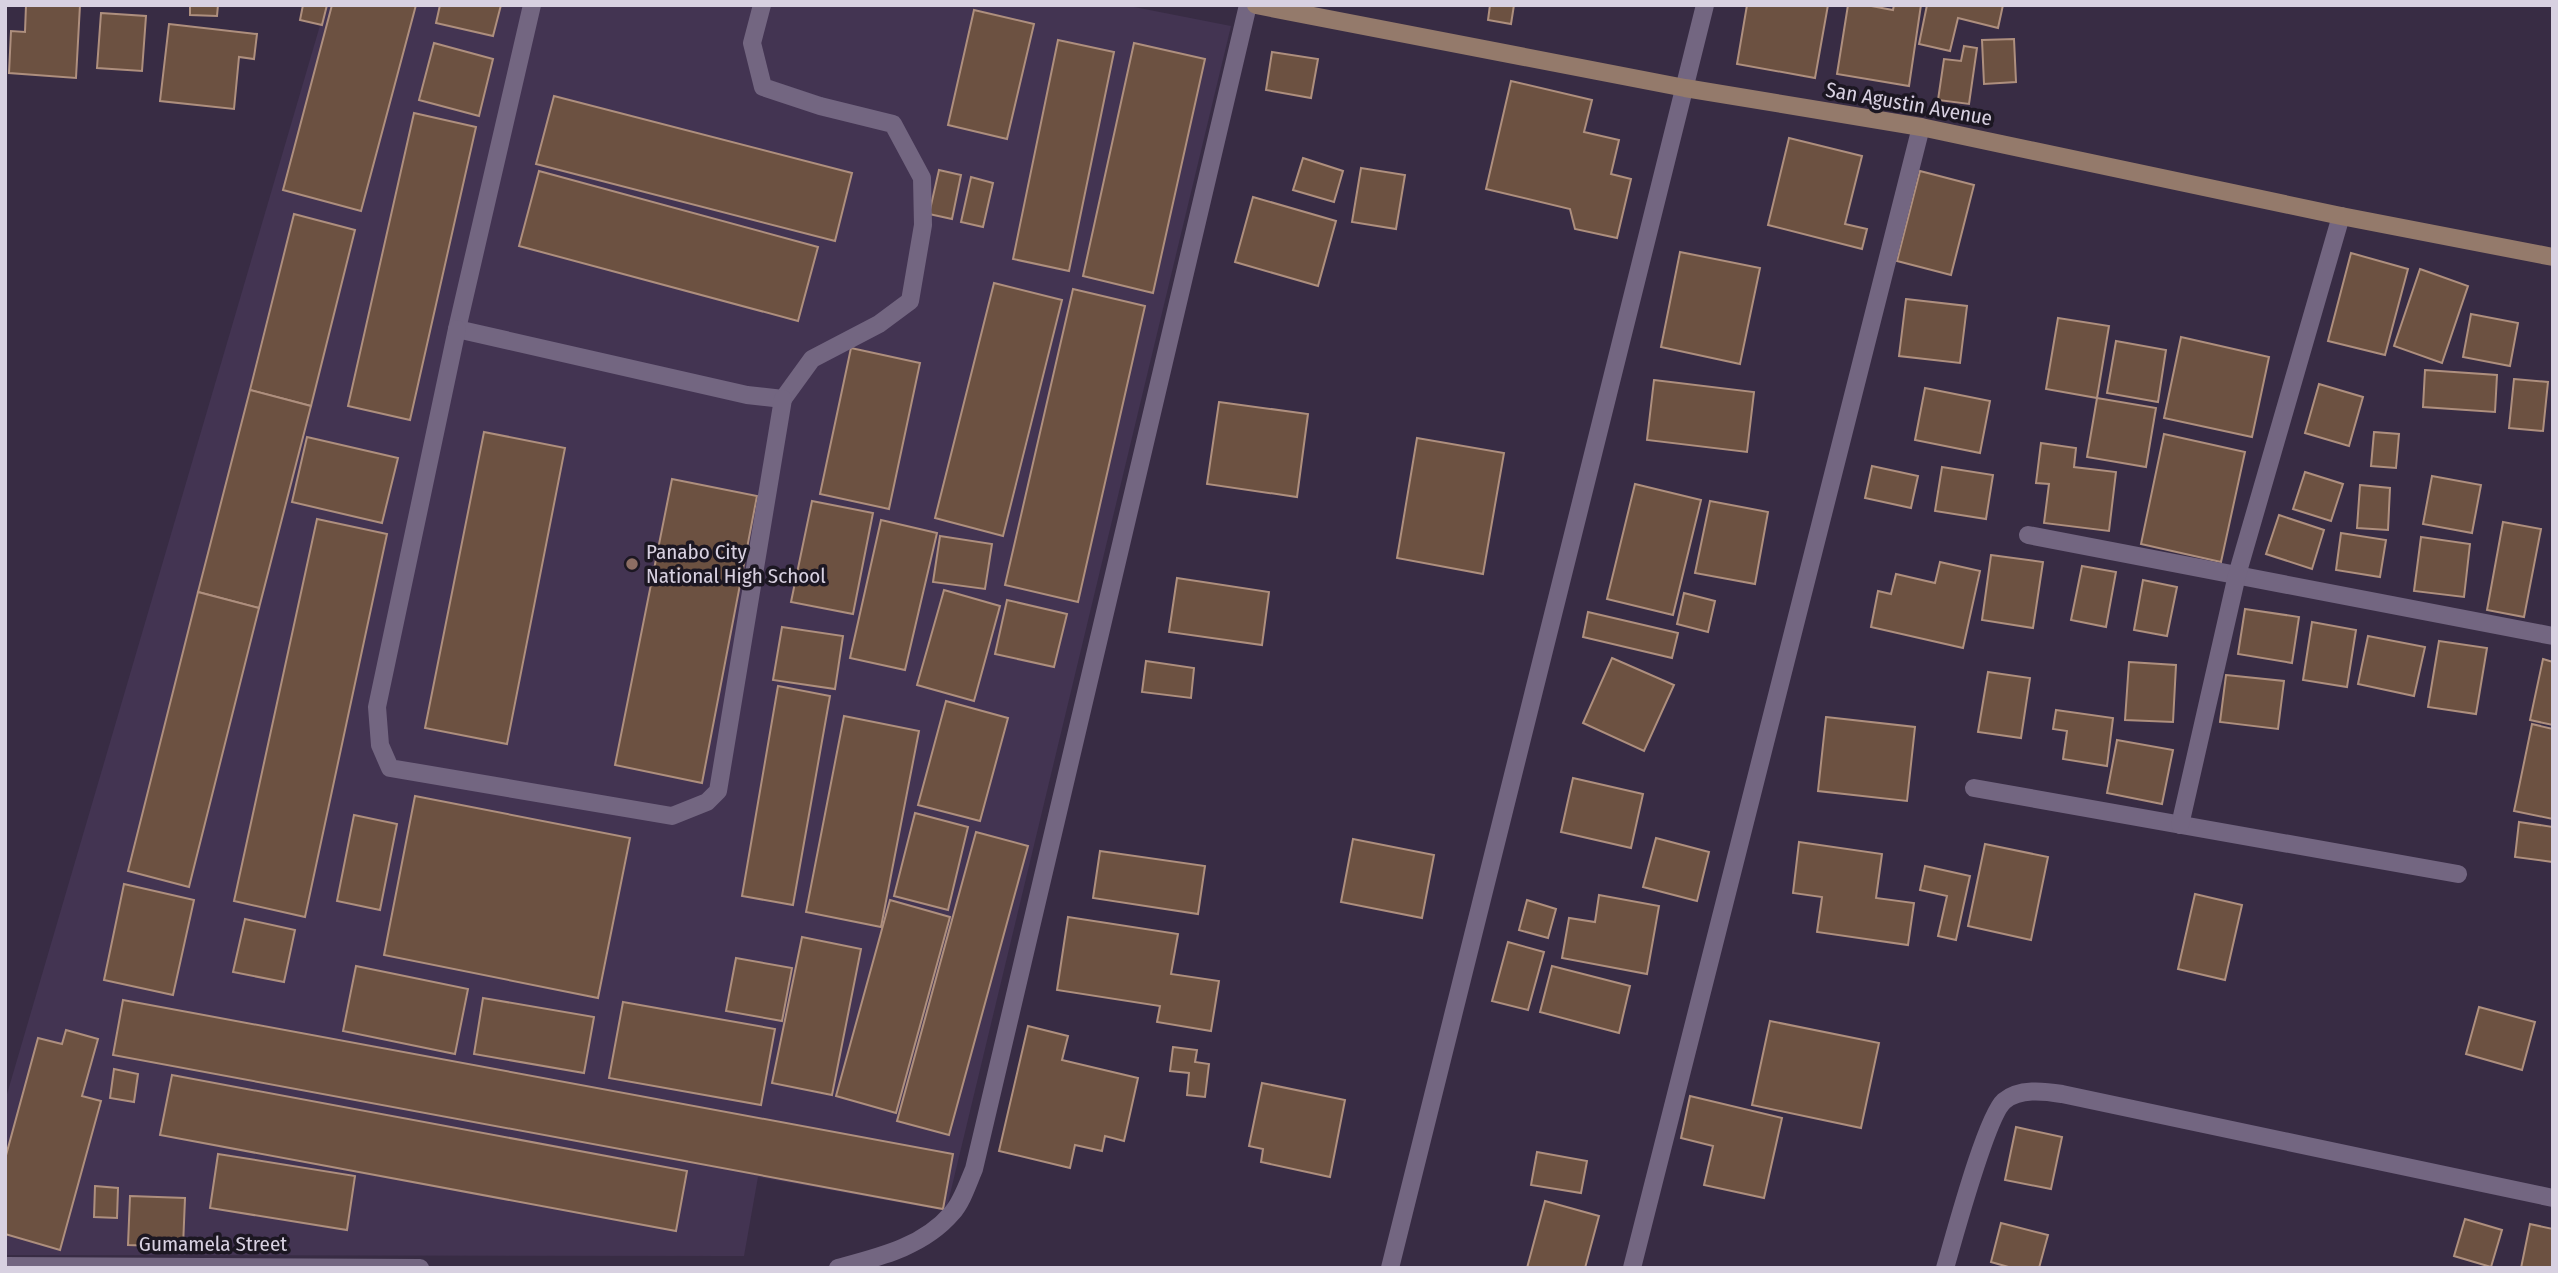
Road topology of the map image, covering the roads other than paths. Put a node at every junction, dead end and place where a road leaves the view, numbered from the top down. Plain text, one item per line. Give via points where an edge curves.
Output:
1 (532, 5) edge
2 (762, 5) edge
3 (1248, 5) edge
4 (1256, 5) edge
5 (1705, 5) edge
6 (1685, 88) junction
7 (1922, 127) junction
8 (2340, 216) junction
9 (2553, 257) edge
10 (457, 329) junction
11 (783, 399) junction
12 (2028, 535) dead end
13 (2237, 575) junction
14 (2553, 636) edge
15 (1974, 788) dead end
16 (2180, 825) junction
17 (2458, 874) dead end
18 (2553, 1198) edge
19 (5, 1266) edge
20 (420, 1268) edge
21 (838, 1268) edge
22 (1390, 1268) edge
23 (1632, 1268) edge
24 (1945, 1268) edge

1 - 10 street
2 - 11 street via 752,43 762,87 893,124 922,178 923,225 910,302 812,359
3 - 21 street via 974,1169 953,1212 928,1235 888,1255
4 - 6 street, San Agustin Avenue
5 - 6 street
6 - 7 street, San Agustin Avenue
6 - 22 street
7 - 8 street, San Agustin Avenue
7 - 23 street
8 - 9 street, San Agustin Avenue
8 - 13 street
10 - 11 street via 747,396
10 - 11 street via 377,707 380,745 390,768 672,816 707,802 718,791
12 - 13 street
13 - 14 street
13 - 16 street
15 - 16 street
16 - 17 street
18 - 24 street via 2062,1094 2022,1093 2004,1101 1989,1126
19 - 20 street, Gumamela Street

